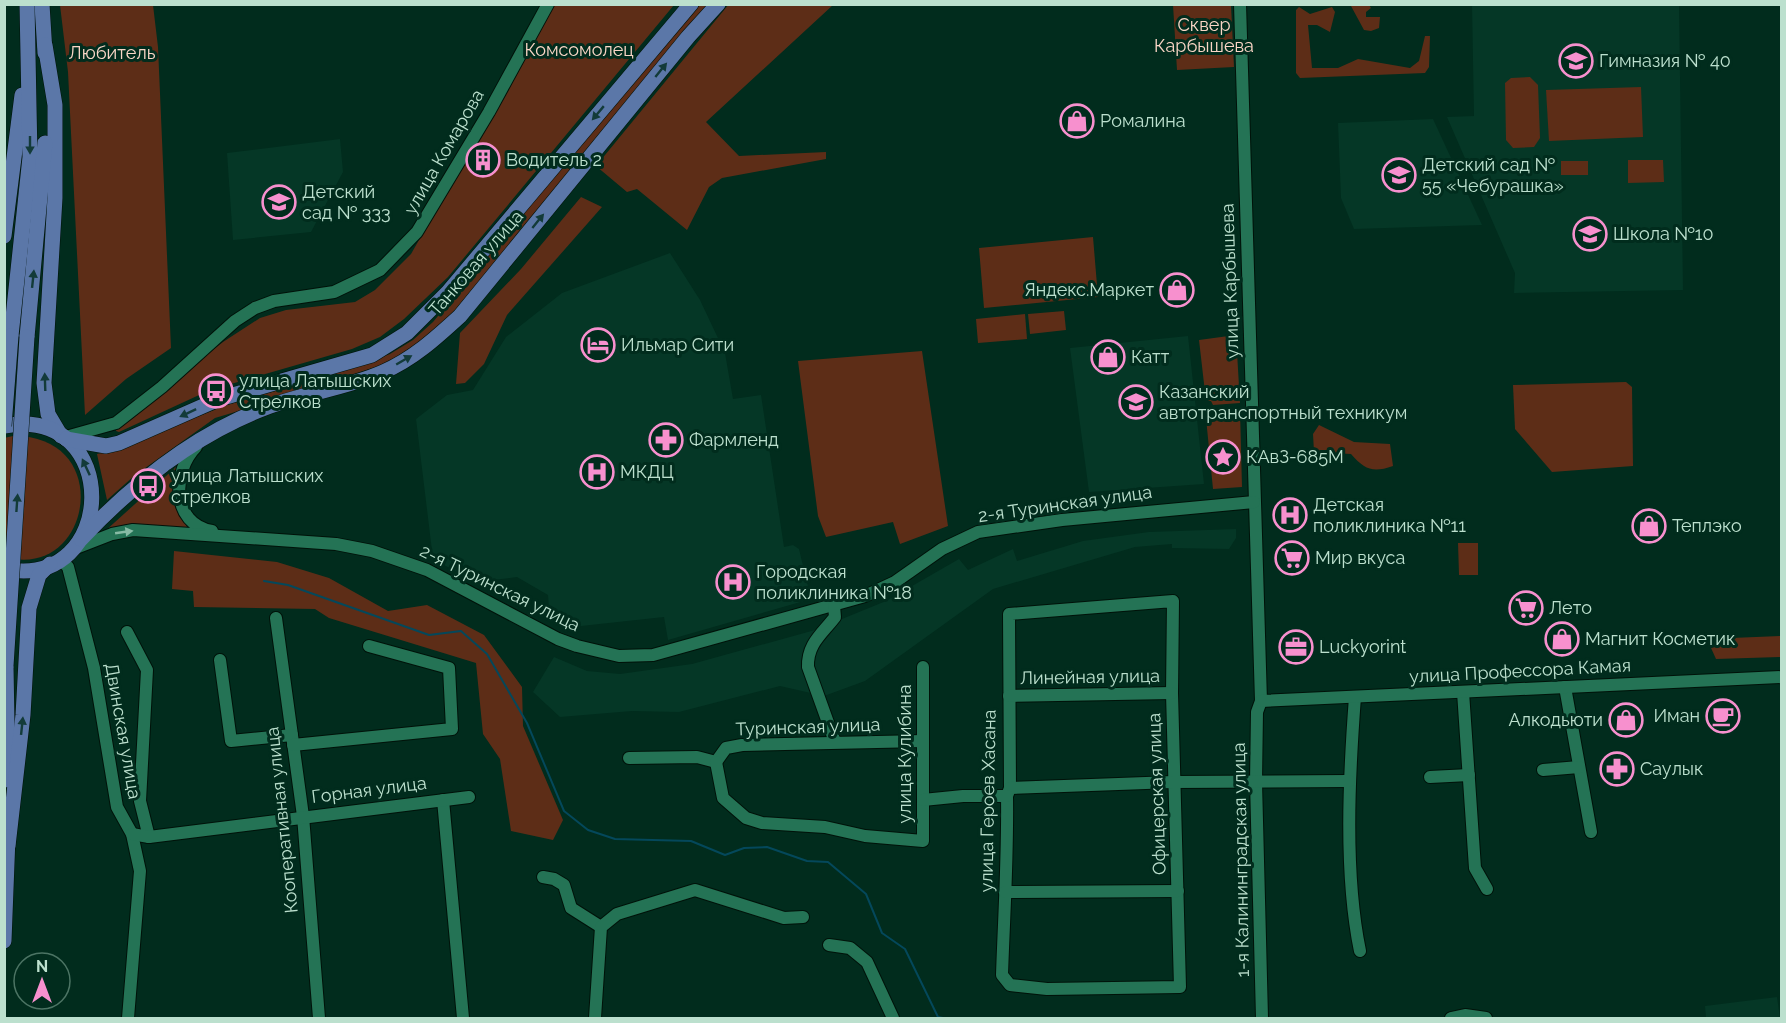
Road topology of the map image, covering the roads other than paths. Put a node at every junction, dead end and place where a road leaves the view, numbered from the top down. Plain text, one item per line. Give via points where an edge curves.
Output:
1 (27, 4) edge
2 (42, 4) edge
3 (548, 4) edge
4 (691, 4) edge
5 (718, 4) edge
6 (1240, 4) edge
7 (37, 45) junction
8 (4, 236) edge
9 (324, 371) junction
10 (330, 389) junction
11 (116, 423) junction
12 (4, 425) edge
13 (211, 433) junction
14 (63, 438) junction
15 (121, 442) junction
16 (1254, 502) junction
17 (245, 537) junction
18 (81, 539) junction
19 (60, 558) junction
20 (4, 569) edge
21 (1173, 601) joint
22 (834, 606) junction
23 (276, 618) dead end
24 (127, 632) dead end
25 (369, 646) dead end
26 (220, 660) dead end
27 (923, 667) dead end
28 (1782, 677) edge
29 (1565, 687) junction
30 (1463, 692) junction
31 (1172, 693) junction
32 (1009, 696) junction
33 (1355, 697) junction
34 (1261, 701) junction
35 (293, 740) junction
36 (923, 741) junction
37 (835, 742) junction
38 (629, 758) dead end
39 (716, 762) junction
40 (1579, 767) junction
41 (1543, 770) dead end
42 (1469, 775) junction
43 (1430, 777) dead end
44 (1349, 781) junction
45 (1173, 782) junction
46 (1256, 782) junction
47 (1009, 792) junction
48 (469, 797) dead end
49 (443, 800) junction
50 (923, 800) junction
51 (303, 816) junction
52 (1591, 832) dead end
53 (132, 834) junction
54 (149, 837) junction
55 (8, 846) junction
56 (543, 878) dead end
57 (1487, 889) dead end
58 (1178, 891) junction
59 (1005, 892) junction
60 (803, 917) dead end
61 (601, 927) junction
62 (4, 941) edge
63 (829, 945) dead end
64 (1360, 951) dead end
65 (1010, 985) joint
66 (128, 1018) edge
67 (319, 1018) edge
68 (463, 1018) edge
69 (595, 1018) edge
70 (892, 1018) edge
71 (1263, 1018) edge
72 (1451, 1018) edge
73 (1486, 1018) edge

1 - 7 main road
2 - 7 main road
3 - 11 street, улица Комарова via 417,232 380,270 334,291 255,308
4 -> 9 main road, Танковая улица via 448,292 407,333 372,355
10 -> 5 main road, Танковая улица via 383,372 428,346 460,316
6 - 16 street, улица Карбышева
7 - 8 main road
7 -> 12 main road, bridge
14 -> 7 main road via 48,414 44,383 55,198 55,105
55 -> 7 main road, bridge via 6,666 27,338 45,157
9 - 10 main road
9 -> 15 main road, Танковая улица via 219,399
10 - 13 main road, Танковая улица via 266,408
11 - 14 street, улица Комарова
11 - 15 street via 110,434
12 - 14 main road, Танковая улица via 44,428
13 - 17 street via 182,465 182,505 188,518 199,527
13 - 18 main road, Танковая улица via 143,482
14 - 15 main road, Танковая улица via 106,446
18 -> 14 main road via 93,508 93,486 87,465
16 - 22 street, 2-я Туринская улица via 978,532 942,549 881,590
16 - 34 street, улица Карбышева
19 -> 17 street, 2-я Туринская улица via 99,538 128,530
17 - 22 street, 2-я Туринская улица via 336,544 398,559 427,570 558,639 619,656 653,655
18 - 19 main road, Танковая улица
19 - 20 main road via 29,570
19 - 53 street, Двинская улица via 68,567 94,668 117,807
55 -> 19 main road, Танковая улица via 23,715 29,608 39,575
21 - 31 street, Офицерская улица
21 - 32 street, улица Героев Хасана via 1009,614
22 - 37 street via 835,617 811,645 808,667
23 - 35 street, Кооперативная улица
24 - 54 street, Двинская улица via 147,670 140,801
25 - 35 street via 449,668 452,729
26 - 35 street via 231,741
27 - 36 street, улица Кулибина
28 - 29 street, улица Профессора Камая
29 - 30 street, улица Профессора Камая
29 - 40 street
30 - 33 street, улица Профессора Камая
30 - 42 street
31 - 32 street, Линейная улица
31 - 45 street, Офицерская улица
32 - 47 street, улица Героев Хасана
33 - 34 street, улица Профессора Камая
33 - 44 street
34 - 46 street, 1-я Калининградская улица via 1257,712
35 - 51 street, Кооперативная улица
36 - 37 street, Туринская улица
36 - 50 street, улица Кулибина
37 - 39 street, Туринская улица via 742,745 726,748
38 - 39 street via 698,757
39 - 50 street, улица Кулибина via 723,798 746,818 762,823 825,827 864,836 923,841
40 - 41 street
40 - 52 street
42 - 43 street
42 - 57 street via 1474,868
44 - 46 street
44 - 64 street via 1354,922
45 - 46 street
45 - 47 street
45 - 58 street, Офицерская улица
46 - 71 street, 1-я Калининградская улица
47 - 50 street
47 - 59 street, улица Героев Хасана
48 - 49 street, Горная улица
49 - 51 street, Горная улица
49 - 68 street
51 - 54 street, Горная улица
51 - 67 street, Кооперативная улица
53 - 54 street, Горная улица
53 - 66 street, Двинская улица via 140,870
55 - 62 main road
56 - 61 street via 564,885 571,908
58 - 59 street
58 - 65 street, Офицерская улица via 1180,987 1047,989
59 - 65 street, улица Героев Хасана via 1002,975
60 - 61 street via 784,918 695,890 617,914
61 - 69 street
63 - 70 street via 850,948 867,962
72 - 73 street

